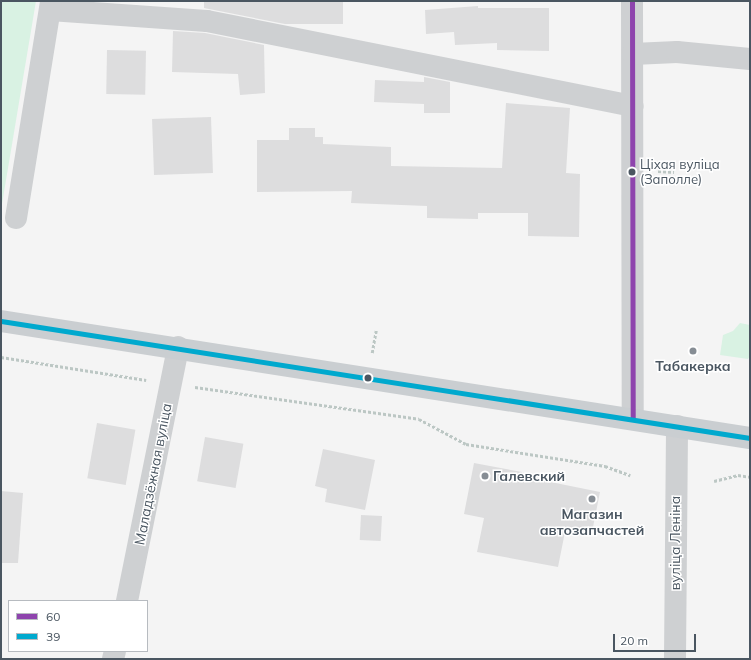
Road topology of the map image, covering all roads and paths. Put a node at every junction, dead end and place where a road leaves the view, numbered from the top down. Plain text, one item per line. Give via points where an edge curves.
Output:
1 (632, 1) edge
2 (50, 5) edge
3 (632, 54) junction
4 (750, 59) edge
5 (633, 106) junction
6 (16, 218) dead end
7 (1, 321) edge
8 (178, 347) junction
9 (1, 357) edge
10 (171, 384) junction
11 (632, 419) junction
12 (677, 426) junction
13 (750, 438) edge
14 (630, 475) dead end
15 (750, 477) edge
16 (714, 481) dead end
17 (127, 600) edge
18 (675, 659) edge

1 - 3 street
2 - 5 street via 207,21
2 - 6 street
3 - 4 street via 677,52
3 - 5 street
5 - 11 street
7 - 8 main road
8 - 10 street, Маладзёжная вуліца
8 - 11 main road
9 - 10 path
10 - 14 path via 419,419 466,444 605,466
10 - 17 street, Маладзёжная вуліца
11 - 12 main road
12 - 13 main road
12 - 18 street, вуліца Леніна
15 - 16 path via 738,475

